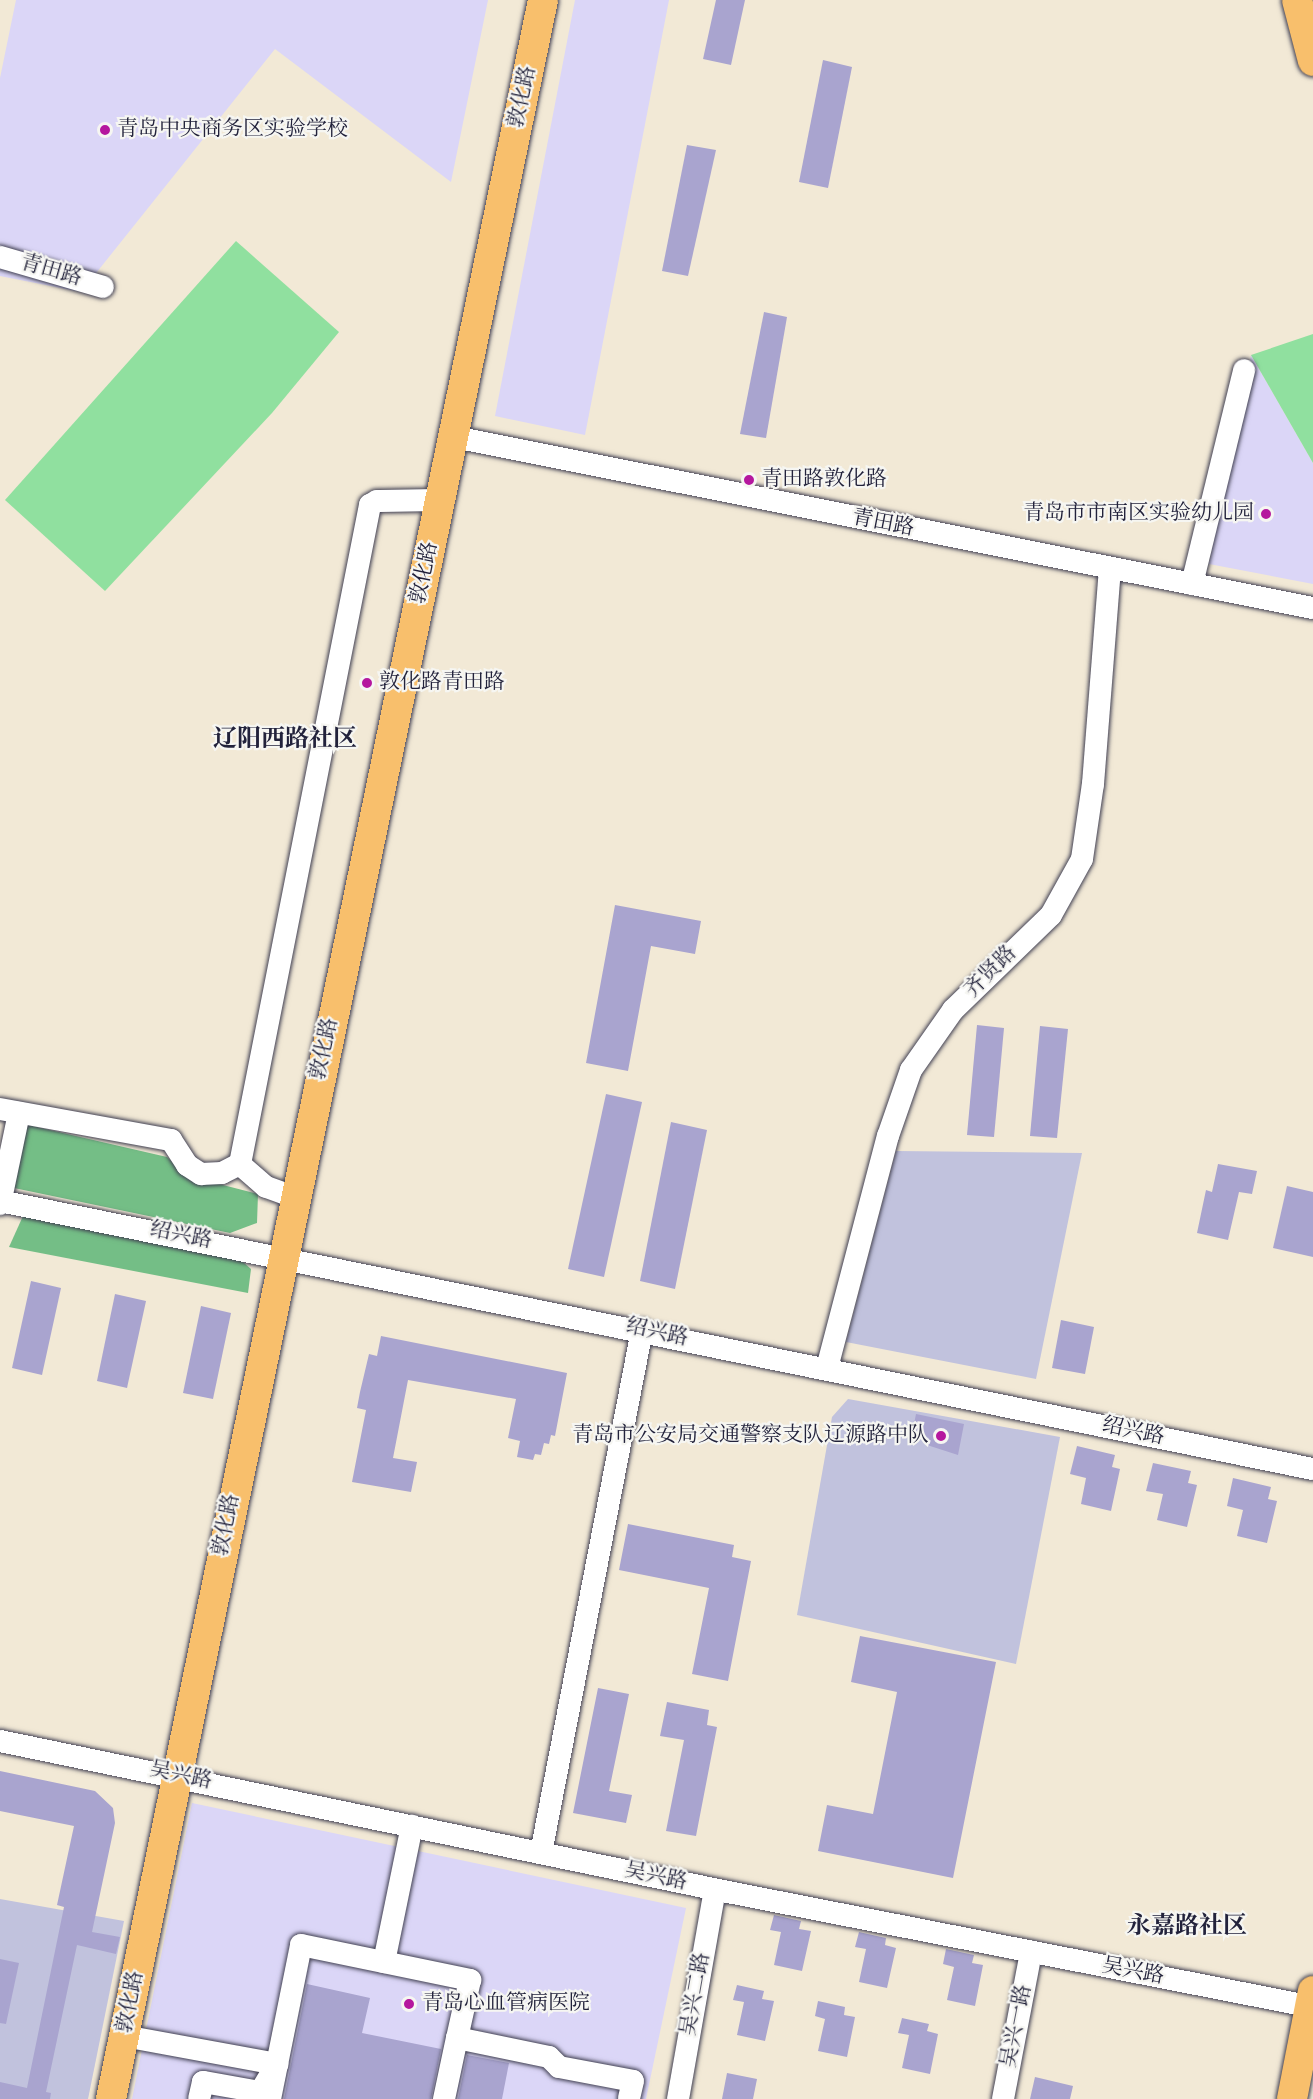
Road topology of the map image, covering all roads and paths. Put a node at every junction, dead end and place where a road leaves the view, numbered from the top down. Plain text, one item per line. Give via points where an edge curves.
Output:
1 (543, 0) edge
2 (1297, 0) edge
3 (1313, 61) edge
4 (0, 257) edge
5 (103, 287) dead end
6 (1244, 369) dead end
7 (454, 437) junction
8 (440, 500) junction
9 (1110, 569) junction
10 (1192, 584) junction
11 (1313, 608) edge
12 (10, 1111) edge
13 (240, 1164) junction
14 (294, 1197) junction
15 (0, 1202) edge
16 (282, 1256) junction
17 (642, 1330) junction
18 (827, 1368) junction
19 (1313, 1469) edge
20 (0, 1741) edge
21 (177, 1775) junction
22 (412, 1826) junction
23 (541, 1853) junction
24 (715, 1890) junction
25 (1031, 1952) junction
26 (384, 1962) junction
27 (1312, 2002) edge
28 (124, 2036) junction
29 (457, 2038) junction
30 (277, 2064) junction
31 (111, 2099) edge
32 (199, 2099) edge
33 (270, 2099) edge
34 (444, 2099) edge
35 (629, 2099) edge
36 (678, 2099) edge
37 (1003, 2099) edge
38 (1292, 2099) edge

1 - 7 main road, 敦化路
2 - 3 main road
4 - 5 street, 青田路
6 - 10 street
7 - 8 main road, 敦化路
7 - 9 street, 青田路
8 - 13 street via 377,501 370,505
8 - 14 main road, 敦化路
9 - 10 street, 青田路
9 - 18 street, 齐贤路 via 1093,784 1082,859 1051,915 953,1010 911,1070 888,1136
10 - 11 street, 青田路
12 - 13 street via 171,1140 187,1165 201,1174 222,1173
12 - 15 street
13 - 14 street via 266,1187
14 - 16 main road, 敦化路
15 - 16 street, 绍兴路
16 - 17 street, 绍兴路
16 - 21 main road, 敦化路
17 - 18 street, 绍兴路
17 - 23 street
18 - 19 street, 绍兴路
20 - 21 street, 吴兴路
21 - 22 street, 吴兴路
21 - 28 main road, 敦化路
22 - 23 street, 吴兴路
22 - 26 street
23 - 24 street, 吴兴路
24 - 25 street, 吴兴路
24 - 36 street, 吴兴二路
25 - 27 street, 吴兴路
25 - 37 street, 吴兴一路
26 - 29 street via 470,1980
26 - 30 street via 301,1945
27 - 38 main road
28 - 30 street
28 - 31 main road, 敦化路
29 - 34 street
29 - 35 street via 549,2057 559,2067 633,2081
30 - 32 street via 260,2092 203,2082
30 - 33 street

